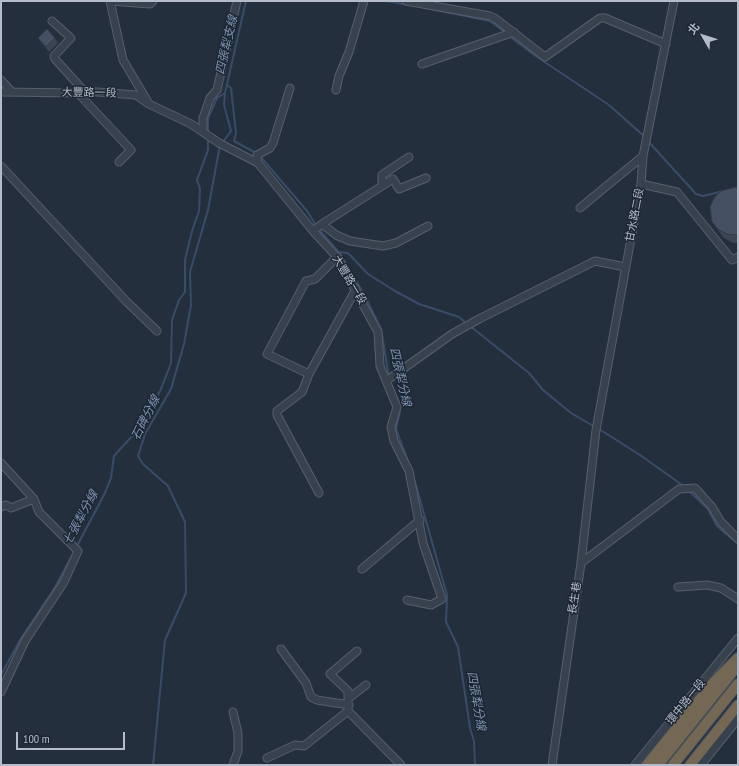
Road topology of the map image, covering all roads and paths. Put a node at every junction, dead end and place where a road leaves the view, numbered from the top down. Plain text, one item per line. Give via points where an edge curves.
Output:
1 (153, 1) edge
2 (237, 1) edge
3 (364, 1) edge
4 (406, 1) edge
5 (674, 1) edge
6 (52, 21) dead end
7 (514, 32) junction
8 (666, 44) junction
9 (422, 64) dead end
10 (1, 80) edge
11 (290, 88) dead end
12 (336, 90) dead end
13 (1, 92) edge
14 (12, 92) junction
15 (81, 92) junction
16 (149, 104) junction
17 (203, 132) junction
18 (643, 156) junction
19 (409, 157) dead end
20 (118, 162) dead end
21 (258, 163) junction
22 (1, 166) edge
23 (426, 178) dead end
24 (641, 184) junction
25 (382, 186) junction
26 (580, 208) dead end
27 (322, 224) junction
28 (428, 226) dead end
29 (313, 231) junction
30 (738, 256) edge
31 (337, 257) junction
32 (626, 267) junction
33 (356, 289) junction
34 (156, 330) dead end
35 (309, 374) junction
36 (386, 381) junction
37 (596, 430) joint
38 (1, 463) edge
39 (319, 493) dead end
40 (34, 499) junction
41 (1, 507) edge
42 (420, 520) junction
43 (738, 539) edge
44 (581, 563) junction
45 (362, 569) dead end
46 (678, 587) dead end
47 (738, 599) edge
48 (407, 600) dead end
49 (738, 638) edge
50 (281, 650) dead end
51 (357, 651) dead end
52 (738, 658) edge
53 (738, 665) edge
54 (738, 684) edge
55 (366, 685) dead end
56 (1, 692) edge
57 (349, 705) junction
58 (738, 705) edge
59 (233, 712) dead end
60 (738, 719) edge
61 (267, 758) dead end
62 (233, 765) edge
63 (401, 765) edge
64 (552, 765) edge
65 (635, 765) edge
66 (647, 765) edge
67 (658, 765) edge
68 (673, 765) edge
69 (690, 765) edge
70 (701, 765) edge

1 - 16 street via 150,4 110,1 123,60
2 - 17 street via 216,90 210,98 203,118
3 - 12 street
4 - 7 street via 490,16
5 - 8 street, 甘水路二段
6 - 15 street via 71,38 54,59
7 - 8 street via 545,57 600,18
7 - 9 street
8 - 18 street, 甘水路二段
10 - 14 street
11 - 21 street via 273,143 270,148 257,155
13 - 14 street, 大豐路一段
14 - 15 street, 大豐路一段
15 - 16 street, 大豐路一段 via 136,95
15 - 20 street via 131,150
16 - 17 street, 大豐路一段
17 - 21 street, 大豐路一段
18 - 24 street, 甘水路二段
18 - 26 street
19 - 25 street via 382,175
21 - 29 street, 大豐路一段
22 - 34 street
23 - 25 street via 398,189 393,179
24 - 30 street via 677,192 732,260
24 - 32 street, 甘水路二段
25 - 27 street
27 - 28 street via 336,235 350,241 383,246 396,243
27 - 29 street
29 - 31 street, 大豐路一段
31 - 33 street, 大豐路一段
31 - 35 street via 316,279 306,282 267,354
32 - 36 street via 595,261 452,334
32 - 37 street, 甘水路二段
33 - 35 street
33 - 36 street, 大豐路一段 via 378,332 380,366
35 - 39 street via 302,392 277,412 277,415
36 - 42 street, 大豐路一段 via 397,407 391,426 394,441 409,471
37 - 44 street, 長生巷
38 - 40 street
40 - 41 street via 11,508 6,505
40 - 56 street via 39,512 78,551 64,582 25,641
42 - 45 street
42 - 48 street, 大豐路一段 via 423,542 442,599 431,605
43 - 44 street via 721,522 695,488 679,489
44 - 64 street, 長生巷
46 - 47 street via 714,586
49 - 65 street, 環中路一段
50 - 57 street via 306,683 310,697
51 - 57 street via 330,674 348,691
52 - 66 highway via 714,682
53 - 67 highway
54 - 68 highway
55 - 57 street
57 - 61 street via 304,746 295,745
57 - 63 street
58 - 69 highway
59 - 62 street via 238,733 238,751
60 - 70 street

